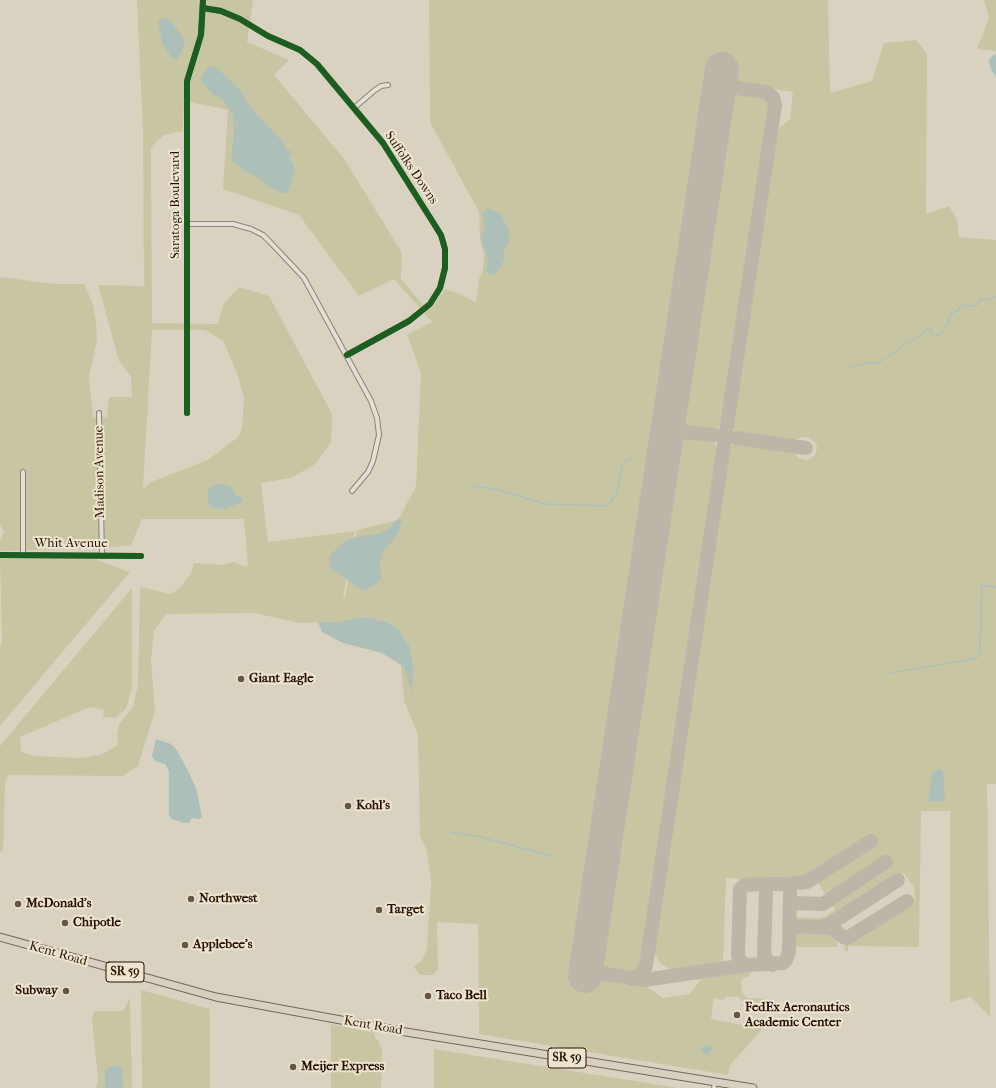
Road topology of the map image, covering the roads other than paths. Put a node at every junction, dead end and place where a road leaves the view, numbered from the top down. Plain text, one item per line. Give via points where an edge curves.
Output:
1 (203, 0) edge
2 (203, 8) junction
3 (388, 85) dead end
4 (354, 108) junction
5 (188, 224) junction
6 (347, 355) junction
7 (99, 413) dead end
8 (187, 413) dead end
9 (23, 472) dead end
10 (352, 490) dead end
11 (0, 555) edge
12 (23, 555) junction
13 (102, 555) junction
14 (142, 556) dead end
15 (0, 937) edge
16 (714, 1085) edge
17 (752, 1088) edge

1 - 2 street, Saratoga Boulevard
2 - 4 street, Suffolks Downs via 230,14 304,53 317,64
2 - 5 street, Saratoga Boulevard via 201,34 187,81
3 - 4 street via 375,90
4 - 6 street, Suffolks Downs via 383,143 437,227 444,244 446,262 440,288 425,309 409,321
5 - 6 street via 233,224 263,235 304,278
5 - 8 street, Saratoga Boulevard
6 - 10 street via 371,401 379,427 373,461 368,472
7 - 13 street, Madison Avenue
9 - 12 street
11 - 12 street, Whit Avenue
12 - 13 street, Whit Avenue
13 - 14 street, Whit Avenue
15 - 16 main road, Kent Road / SR 59 via 216,997
16 - 17 main road, Kent Road / SR 59

